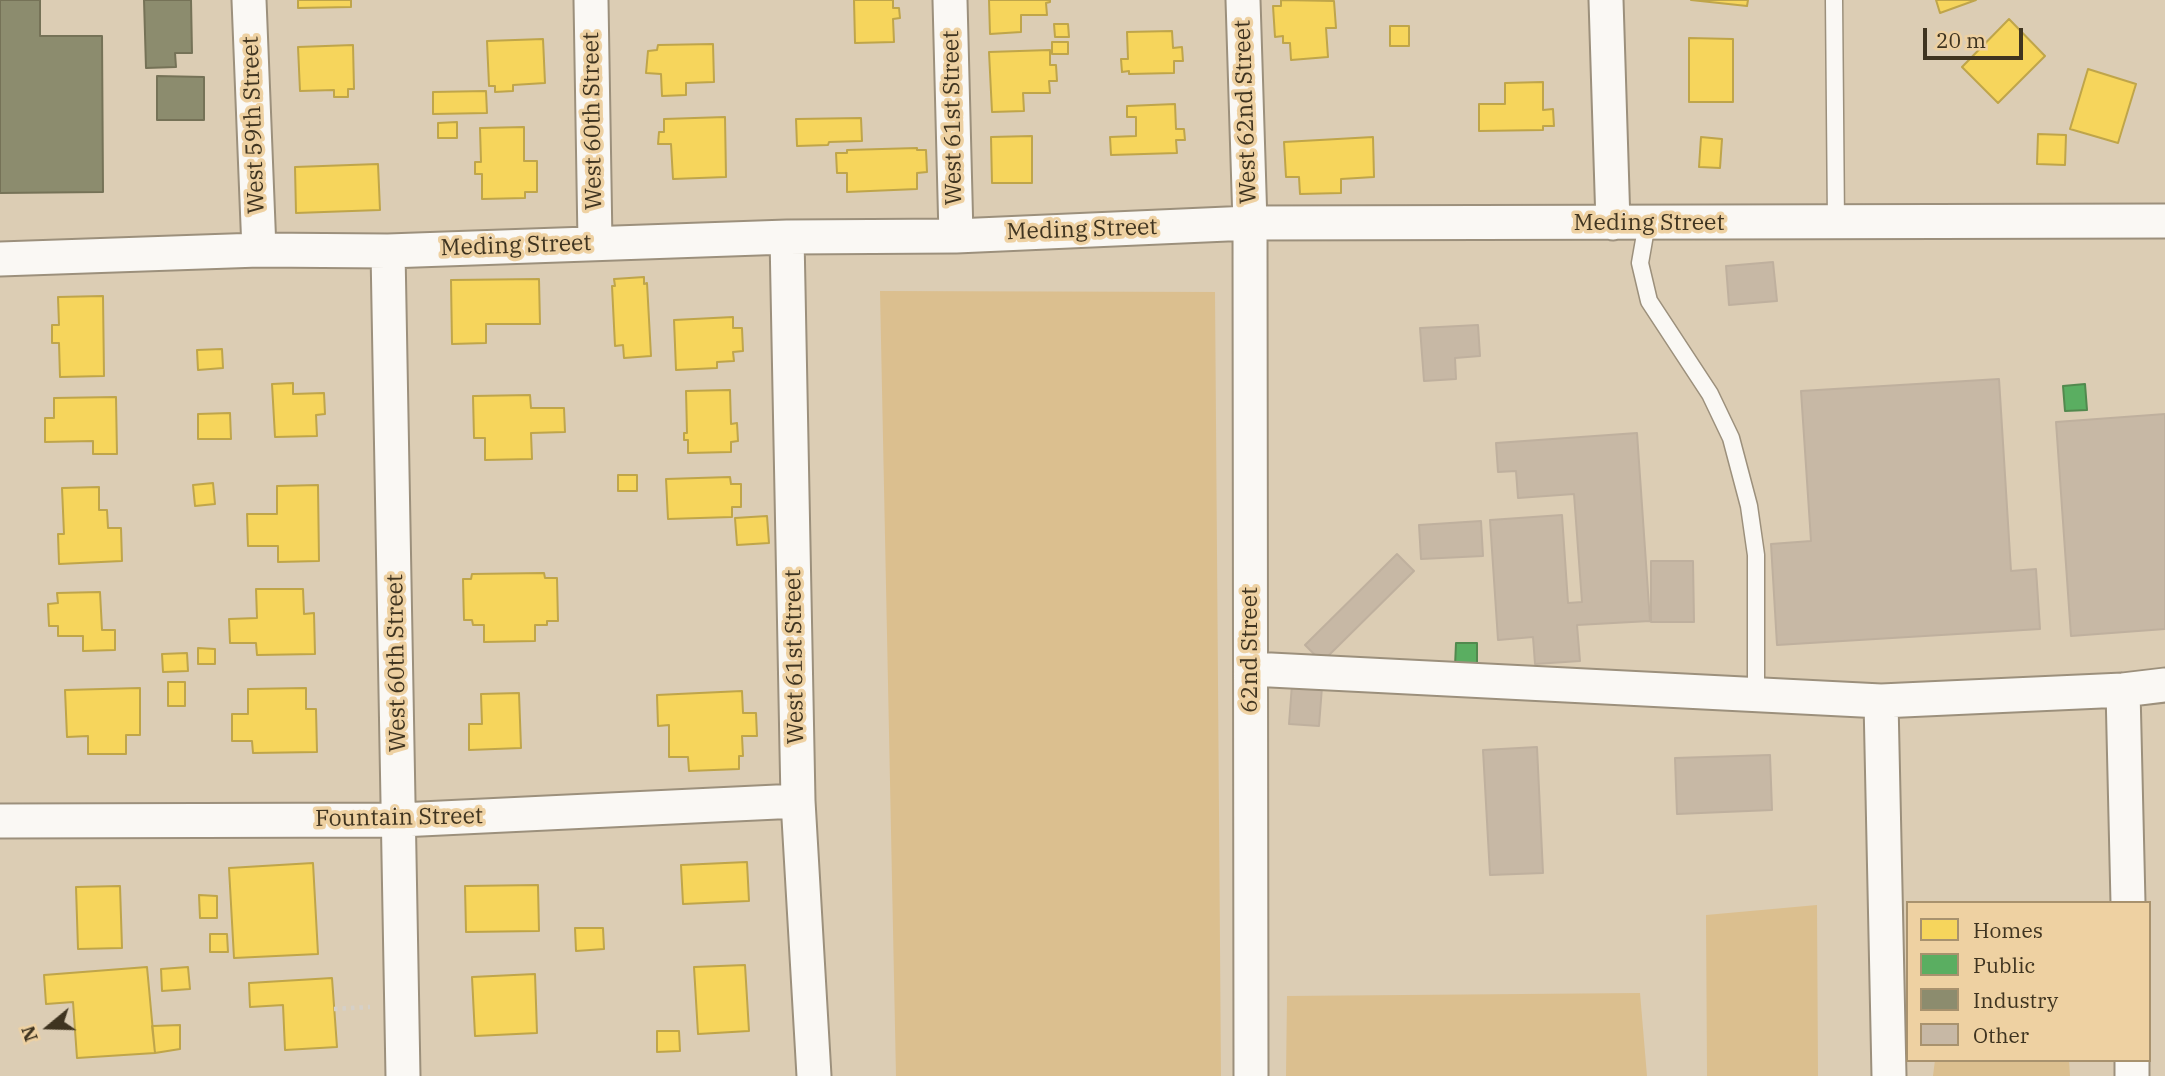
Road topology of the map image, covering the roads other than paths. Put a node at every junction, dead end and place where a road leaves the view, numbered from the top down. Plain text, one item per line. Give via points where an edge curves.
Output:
1 (249, 0) edge
2 (591, 0) edge
3 (950, 0) edge
4 (1243, 0) edge
5 (1606, 0) edge
6 (1835, 0) edge
7 (2165, 221) edge
8 (1250, 223) junction
9 (1613, 223) junction
10 (1647, 223) junction
11 (1836, 223) junction
12 (956, 236) junction
13 (787, 237) junction
14 (595, 243) junction
15 (259, 250) junction
16 (388, 251) junction
17 (0, 259) edge
18 (1251, 669) junction
19 (2165, 685) edge
20 (2123, 690) junction
21 (1756, 694) junction
22 (1881, 701) junction
23 (798, 801) junction
24 (400, 820) junction
25 (0, 821) edge
26 (2128, 901) edge
27 (403, 1076) edge
28 (814, 1076) edge
29 (1251, 1076) edge
30 (1889, 1076) edge

1 - 15 street, West 59th Street
2 - 14 street, West 60th Street
3 - 12 street, West 61st Street
4 - 8 street, West 62nd Street
5 - 9 street
6 - 11 lane
7 - 11 street, Meding Street
8 - 9 street, Meding Street
8 - 12 street, Meding Street
8 - 18 street, 62nd Street
9 - 10 street, Meding Street
10 - 11 street, Meding Street
10 - 21 lane via 1640,263 1649,302 1710,394 1731,438 1749,506 1756,555
12 - 13 street, Meding Street
13 - 14 street, Meding Street
13 - 23 street, West 61st Street
14 - 16 street, Meding Street
15 - 16 street, Meding Street
15 - 17 street, Meding Street
16 - 24 street, West 60th Street
18 - 21 street
18 - 29 street, 62nd Street
19 - 20 street
20 - 22 street
20 - 26 street
21 - 22 street
22 - 30 street
23 - 24 street, Fountain Street
23 - 28 street, West 61st Street
24 - 25 street, Fountain Street
24 - 27 street, West 60th Street

